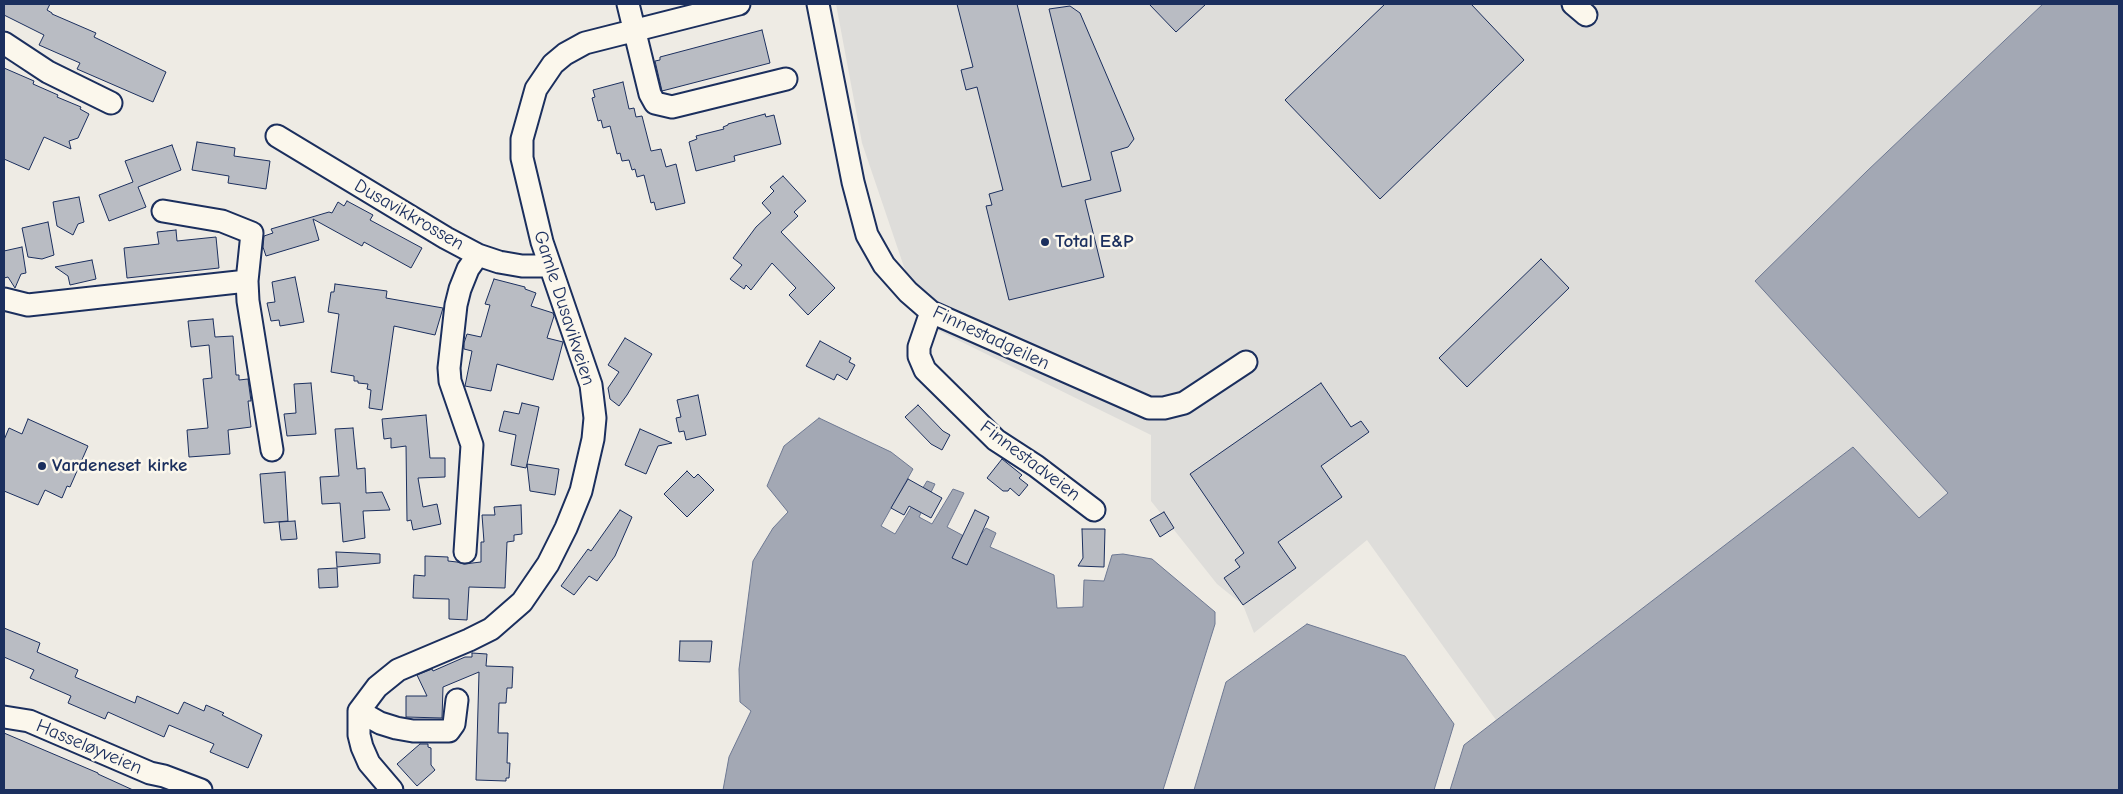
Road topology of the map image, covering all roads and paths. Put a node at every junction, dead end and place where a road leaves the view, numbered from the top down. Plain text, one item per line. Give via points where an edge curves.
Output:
1 (628, 4) edge
2 (740, 4) edge
3 (818, 4) edge
4 (634, 31) junction
5 (4, 43) edge
6 (786, 79) dead end
7 (111, 102) dead end
8 (278, 136) dead end
9 (163, 211) dead end
10 (478, 255) junction
11 (550, 266) junction
12 (247, 281) junction
13 (4, 299) edge
14 (931, 312) junction
15 (1246, 362) dead end
16 (272, 450) dead end
17 (1094, 510) dead end
18 (465, 552) dead end
19 (457, 700) dead end
20 (359, 712) junction
21 (4, 716) edge
22 (146, 782) edge
23 (201, 790) edge
24 (392, 790) edge

1 - 4 street
2 - 4 street, Gamle Dusavikveien
3 - 14 street, Finnestadgeilen via 853,182 867,235 884,265
4 - 6 street via 652,100 664,106 695,102
4 - 11 street, Gamle Dusavikveien via 585,43 565,54 552,64 536,89 522,138 522,158 534,216
5 - 7 street via 48,72
8 - 10 street, Dusavikkrossen
9 - 12 street via 222,221 252,233
10 - 11 street, Dusavikkrossen via 522,266
10 - 18 street via 460,288 449,368 472,445
11 - 20 street, Gamle Dusavikveien via 591,385 595,418 581,491 566,528 536,585 505,618 469,640 398,670 377,687
12 - 13 street via 28,306
12 - 16 street
14 - 15 street, Finnestadgeilen via 1149,408 1184,403
14 - 17 street, Finnestadveien via 919,356 925,370 996,440
19 - 20 street via 454,724 449,730 396,728
20 - 24 street via 362,747 369,763
21 - 22 street, Hasseløyveien via 29,722
22 - 23 street, Hasseløyveien via 164,776

